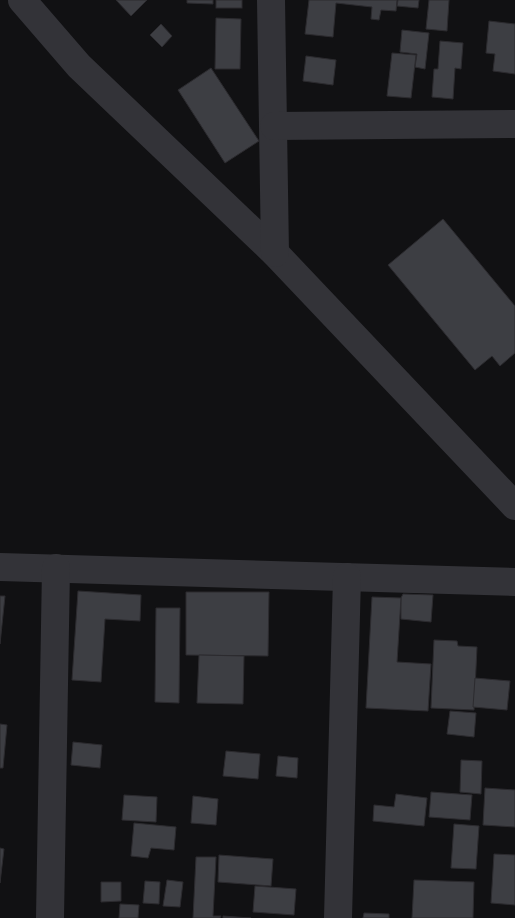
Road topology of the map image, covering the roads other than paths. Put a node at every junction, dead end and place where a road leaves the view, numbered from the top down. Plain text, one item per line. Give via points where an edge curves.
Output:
1 (22, 0) edge
2 (271, 0) edge
3 (515, 124) edge
4 (274, 126) junction
5 (275, 253) junction
6 (515, 506) edge
7 (0, 567) edge
8 (56, 568) junction
9 (347, 577) junction
10 (515, 582) edge
11 (50, 918) edge
12 (338, 918) edge

1 - 5 street via 79,66
2 - 4 street
3 - 4 street
4 - 5 street
5 - 6 street
7 - 8 street
8 - 9 street
8 - 11 street
9 - 10 street
9 - 12 street

